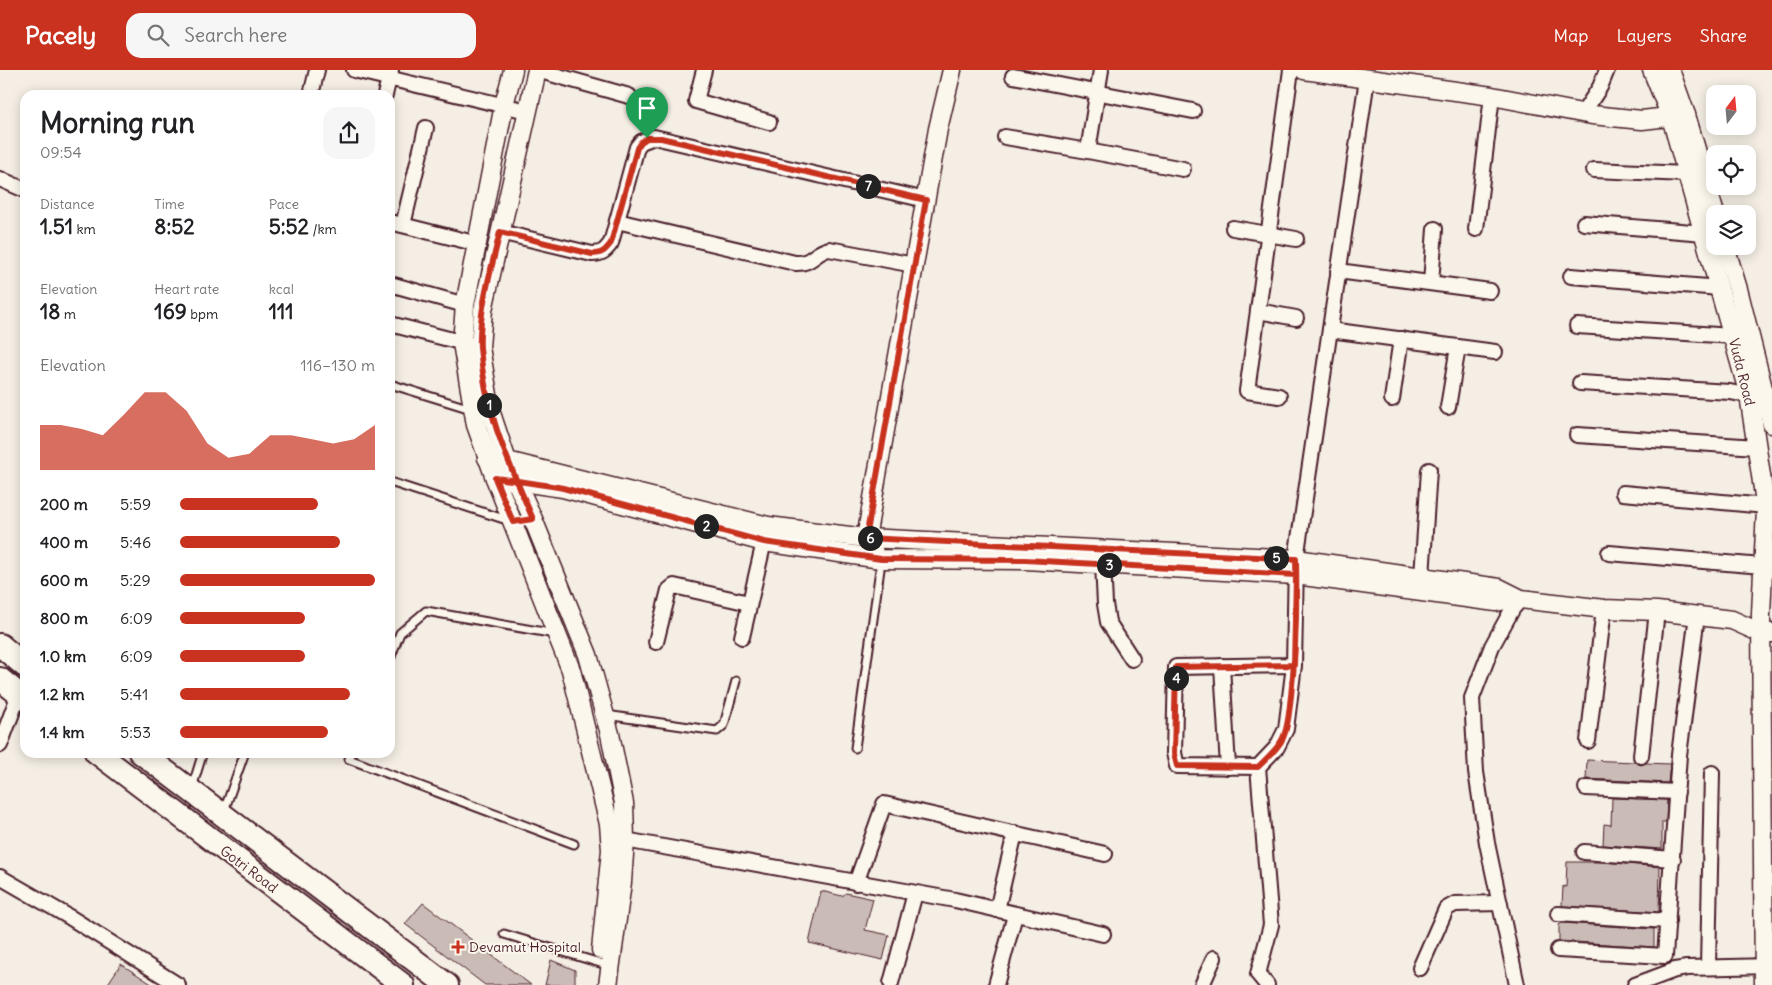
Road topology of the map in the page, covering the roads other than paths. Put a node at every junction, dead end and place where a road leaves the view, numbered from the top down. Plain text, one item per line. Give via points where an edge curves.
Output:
1 (317, 70) edge
2 (354, 70) edge
3 (513, 70) edge
4 (537, 70) edge
5 (704, 70) edge
6 (952, 70) edge
7 (1101, 70) edge
8 (1291, 70) edge
9 (1304, 70) edge
10 (1607, 70) edge
11 (1652, 70) edge
12 (1670, 70) edge
13 (390, 74) edge
14 (1013, 76) dead end
15 (1367, 79) junction
16 (312, 90) edge
17 (386, 90) edge
18 (1098, 91) junction
19 (629, 96) dead end
20 (1492, 96) junction
21 (504, 105) junction
22 (1193, 110) dead end
23 (527, 111) junction
24 (1576, 111) junction
25 (1678, 116) junction
26 (769, 122) dead end
27 (426, 128) dead end
28 (1005, 137) dead end
29 (1088, 151) junction
30 (1183, 168) dead end
31 (1594, 170) dead end
32 (1686, 174) junction
33 (0, 179) edge
34 (20, 188) edge
35 (926, 200) junction
36 (1712, 205) edge
37 (617, 221) junction
38 (1584, 223) dead end
39 (397, 224) edge
40 (1233, 228) dead end
41 (1476, 229) dead end
42 (1435, 230) dead end
43 (500, 232) junction
44 (1704, 233) junction
45 (1268, 234) junction
46 (1296, 239) dead end
47 (478, 244) junction
48 (1728, 255) edge
49 (914, 265) junction
50 (1338, 271) junction
51 (1571, 276) dead end
52 (1431, 283) junction
53 (395, 285) edge
54 (1720, 288) junction
55 (1490, 291) dead end
56 (466, 305) junction
57 (1258, 311) junction
58 (1296, 318) dead end
59 (395, 325) edge
60 (1577, 326) dead end
61 (1330, 330) junction
62 (1733, 336) junction
63 (1401, 339) junction
64 (462, 343) junction
65 (480, 347) junction
66 (1458, 347) junction
67 (1495, 352) dead end
68 (1580, 383) dead end
69 (395, 386) edge
70 (1749, 395) junction
71 (1279, 396) dead end
72 (1392, 399) dead end
73 (1769, 401) edge
74 (1448, 407) dead end
75 (472, 409) junction
76 (1772, 424) edge
77 (1576, 435) dead end
78 (1757, 447) junction
79 (488, 458) junction
80 (507, 461) junction
81 (1429, 470) dead end
82 (495, 478) junction
83 (517, 481) junction
84 (395, 484) edge
85 (1623, 493) dead end
86 (1766, 506) junction
87 (533, 519) junction
88 (513, 522) junction
89 (766, 534) junction
90 (872, 538) junction
91 (1609, 553) dead end
92 (881, 559) junction
93 (1103, 564) junction
94 (1762, 566) junction
95 (1296, 567) junction
96 (1422, 577) junction
97 (1526, 600) junction
98 (749, 604) junction
99 (1604, 609) junction
100 (1657, 610) junction
101 (1766, 614) edge
102 (1696, 615) junction
103 (1732, 620) junction
104 (1766, 633) edge
105 (558, 635) junction
106 (742, 637) dead end
107 (656, 642) dead end
108 (0, 646) edge
109 (395, 646) edge
110 (1132, 659) dead end
111 (20, 662) edge
112 (1294, 665) junction
113 (1222, 666) junction
114 (0, 679) edge
115 (736, 681) dead end
116 (20, 691) edge
117 (20, 700) edge
118 (605, 715) junction
119 (1588, 741) dead end
120 (0, 745) edge
121 (855, 748) dead end
122 (1641, 756) dead end
123 (104, 758) edge
124 (148, 758) edge
125 (201, 758) edge
126 (243, 758) edge
127 (349, 758) edge
128 (1228, 766) junction
129 (1258, 767) junction
130 (1712, 773) dead end
131 (1586, 788) dead end
132 (191, 791) junction
133 (1677, 792) junction
134 (223, 814) junction
135 (1015, 833) junction
136 (625, 840) junction
137 (574, 844) dead end
138 (1584, 852) dead end
139 (1105, 854) dead end
140 (1673, 859) junction
141 (0, 877) edge
142 (856, 882) junction
143 (915, 893) junction
144 (1500, 903) junction
145 (998, 910) junction
146 (1558, 914) dead end
147 (1015, 915) junction
148 (1668, 921) junction
149 (504, 934) dead end
150 (1103, 934) dead end
151 (1558, 950) dead end
152 (1214, 958) dead end
153 (416, 961) junction
154 (605, 965) junction
155 (1768, 966) edge
156 (1708, 967) junction
157 (1420, 968) dead end
158 (891, 983) dead end
159 (402, 984) edge
160 (178, 985) edge
161 (447, 985) edge
162 (597, 985) edge
163 (608, 985) edge
164 (996, 985) edge
165 (1202, 985) edge
166 (1267, 985) edge
167 (1517, 985) edge
168 (1634, 985) edge
169 (1764, 985) edge

1 - 16 street
2 - 13 street
3 - 21 street
4 - 19 street
4 - 23 street
5 - 26 street via 696,101
6 - 35 street
7 - 18 street
8 - 45 street
9 - 15 street
10 - 24 street via 1600,87
11 - 25 street, Vuda Road
12 - 25 street, Vuda Road
13 - 17 street
13 - 21 street
14 - 18 street
15 - 20 street
15 - 50 street
18 - 22 street
18 - 29 street
20 - 24 street
20 - 41 street
21 - 23 street
21 - 47 street
23 - 43 street
24 - 25 street via 1642,120
25 - 32 street, Vuda Road
25 - 36 street, Vuda Road
27 - 39 street
28 - 29 street
29 - 30 street
31 - 32 street
32 - 44 street, Vuda Road
33 - 34 street
35 - 37 street via 654,137 641,142 637,148
35 - 49 street
37 - 43 street via 611,243 600,254
37 - 49 street via 795,263 807,262 829,249
38 - 44 street
39 - 47 street
40 - 45 street
42 - 52 street
43 - 65 street via 483,310
44 - 54 street, Vuda Road
45 - 46 street
45 - 57 street
47 - 56 street
48 - 73 street, Vuda Road
49 - 90 street
50 - 52 street
50 - 61 street
51 - 54 street
52 - 55 street
53 - 56 street
54 - 62 street, Vuda Road
56 - 64 street
57 - 58 street
57 - 71 street via 1247,391
59 - 64 street
60 - 62 street
61 - 63 street
61 - 95 street
62 - 70 street, Vuda Road
63 - 66 street
63 - 72 street
64 - 65 street
64 - 75 street
65 - 80 street via 491,413
66 - 67 street
66 - 74 street
68 - 70 street
69 - 75 lane
70 - 73 street
70 - 78 street, Vuda Road
73 - 76 street, Vuda Road
75 - 79 street
77 - 78 street
78 - 86 street, Vuda Road
79 - 80 street
79 - 82 street
80 - 83 street
80 - 89 street
81 - 96 street
82 - 83 street
82 - 88 street
83 - 87 street
83 - 89 street via 563,488
84 - 88 lane
85 - 86 street
86 - 94 street, Vuda Road
87 - 88 lane
87 - 118 street via 588,655
88 - 105 street
89 - 90 street
89 - 92 street
89 - 98 street
90 - 92 lane
90 - 95 street
91 - 94 street
92 - 93 street
92 - 121 lane
93 - 95 street
93 - 110 street via 1108,622
94 - 101 street, Vuda Road
95 - 96 street
95 - 97 street via 1496,602
95 - 112 street
96 - 97 street via 1499,588
97 - 99 street
97 - 144 street via 1513,608 1492,646 1472,698 1476,772
98 - 106 street
98 - 107 street via 674,586 669,590
99 - 100 street
99 - 119 street
100 - 102 street
100 - 122 street
101 - 103 street
101 - 104 street, Vuda Road
102 - 103 street
102 - 133 street
103 - 104 street
104 - 155 street, Vuda Road
105 - 109 lane via 426,611 400,633
105 - 154 street via 577,688 610,831
108 - 111 main road
112 - 113 street
112 - 129 street via 1286,729 1277,747
113 - 128 street
113 - 128 street via 1176,667 1174,754 1177,766
114 - 116 main road
115 - 118 lane via 724,725 718,732
117 - 120 street
118 - 136 street via 624,803
123 - 159 main road, Gotri Road
124 - 132 main road, Gotri Road
125 - 132 lane
126 - 134 lane
127 - 137 lane
128 - 129 street
129 - 166 street via 1271,925 1258,974
130 - 156 street
131 - 133 street
132 - 134 main road, Gotri Road
133 - 140 street
134 - 153 main road, Gotri Road
135 - 139 street
135 - 142 street via 884,804
135 - 145 street
136 - 142 street
136 - 154 street via 622,882
138 - 140 street
140 - 148 street
141 - 160 street
142 - 143 street
143 - 145 street
143 - 158 street
144 - 157 street via 1455,904 1446,909
144 - 167 street
145 - 147 street
146 - 148 street
147 - 150 street
147 - 164 street
148 - 151 street via 1665,956
149 - 154 lane
152 - 165 street
153 - 159 main road
153 - 161 main road, Gotri Road
154 - 162 street
154 - 163 street
155 - 156 street
155 - 169 street, Vuda Road
156 - 168 street via 1674,970

